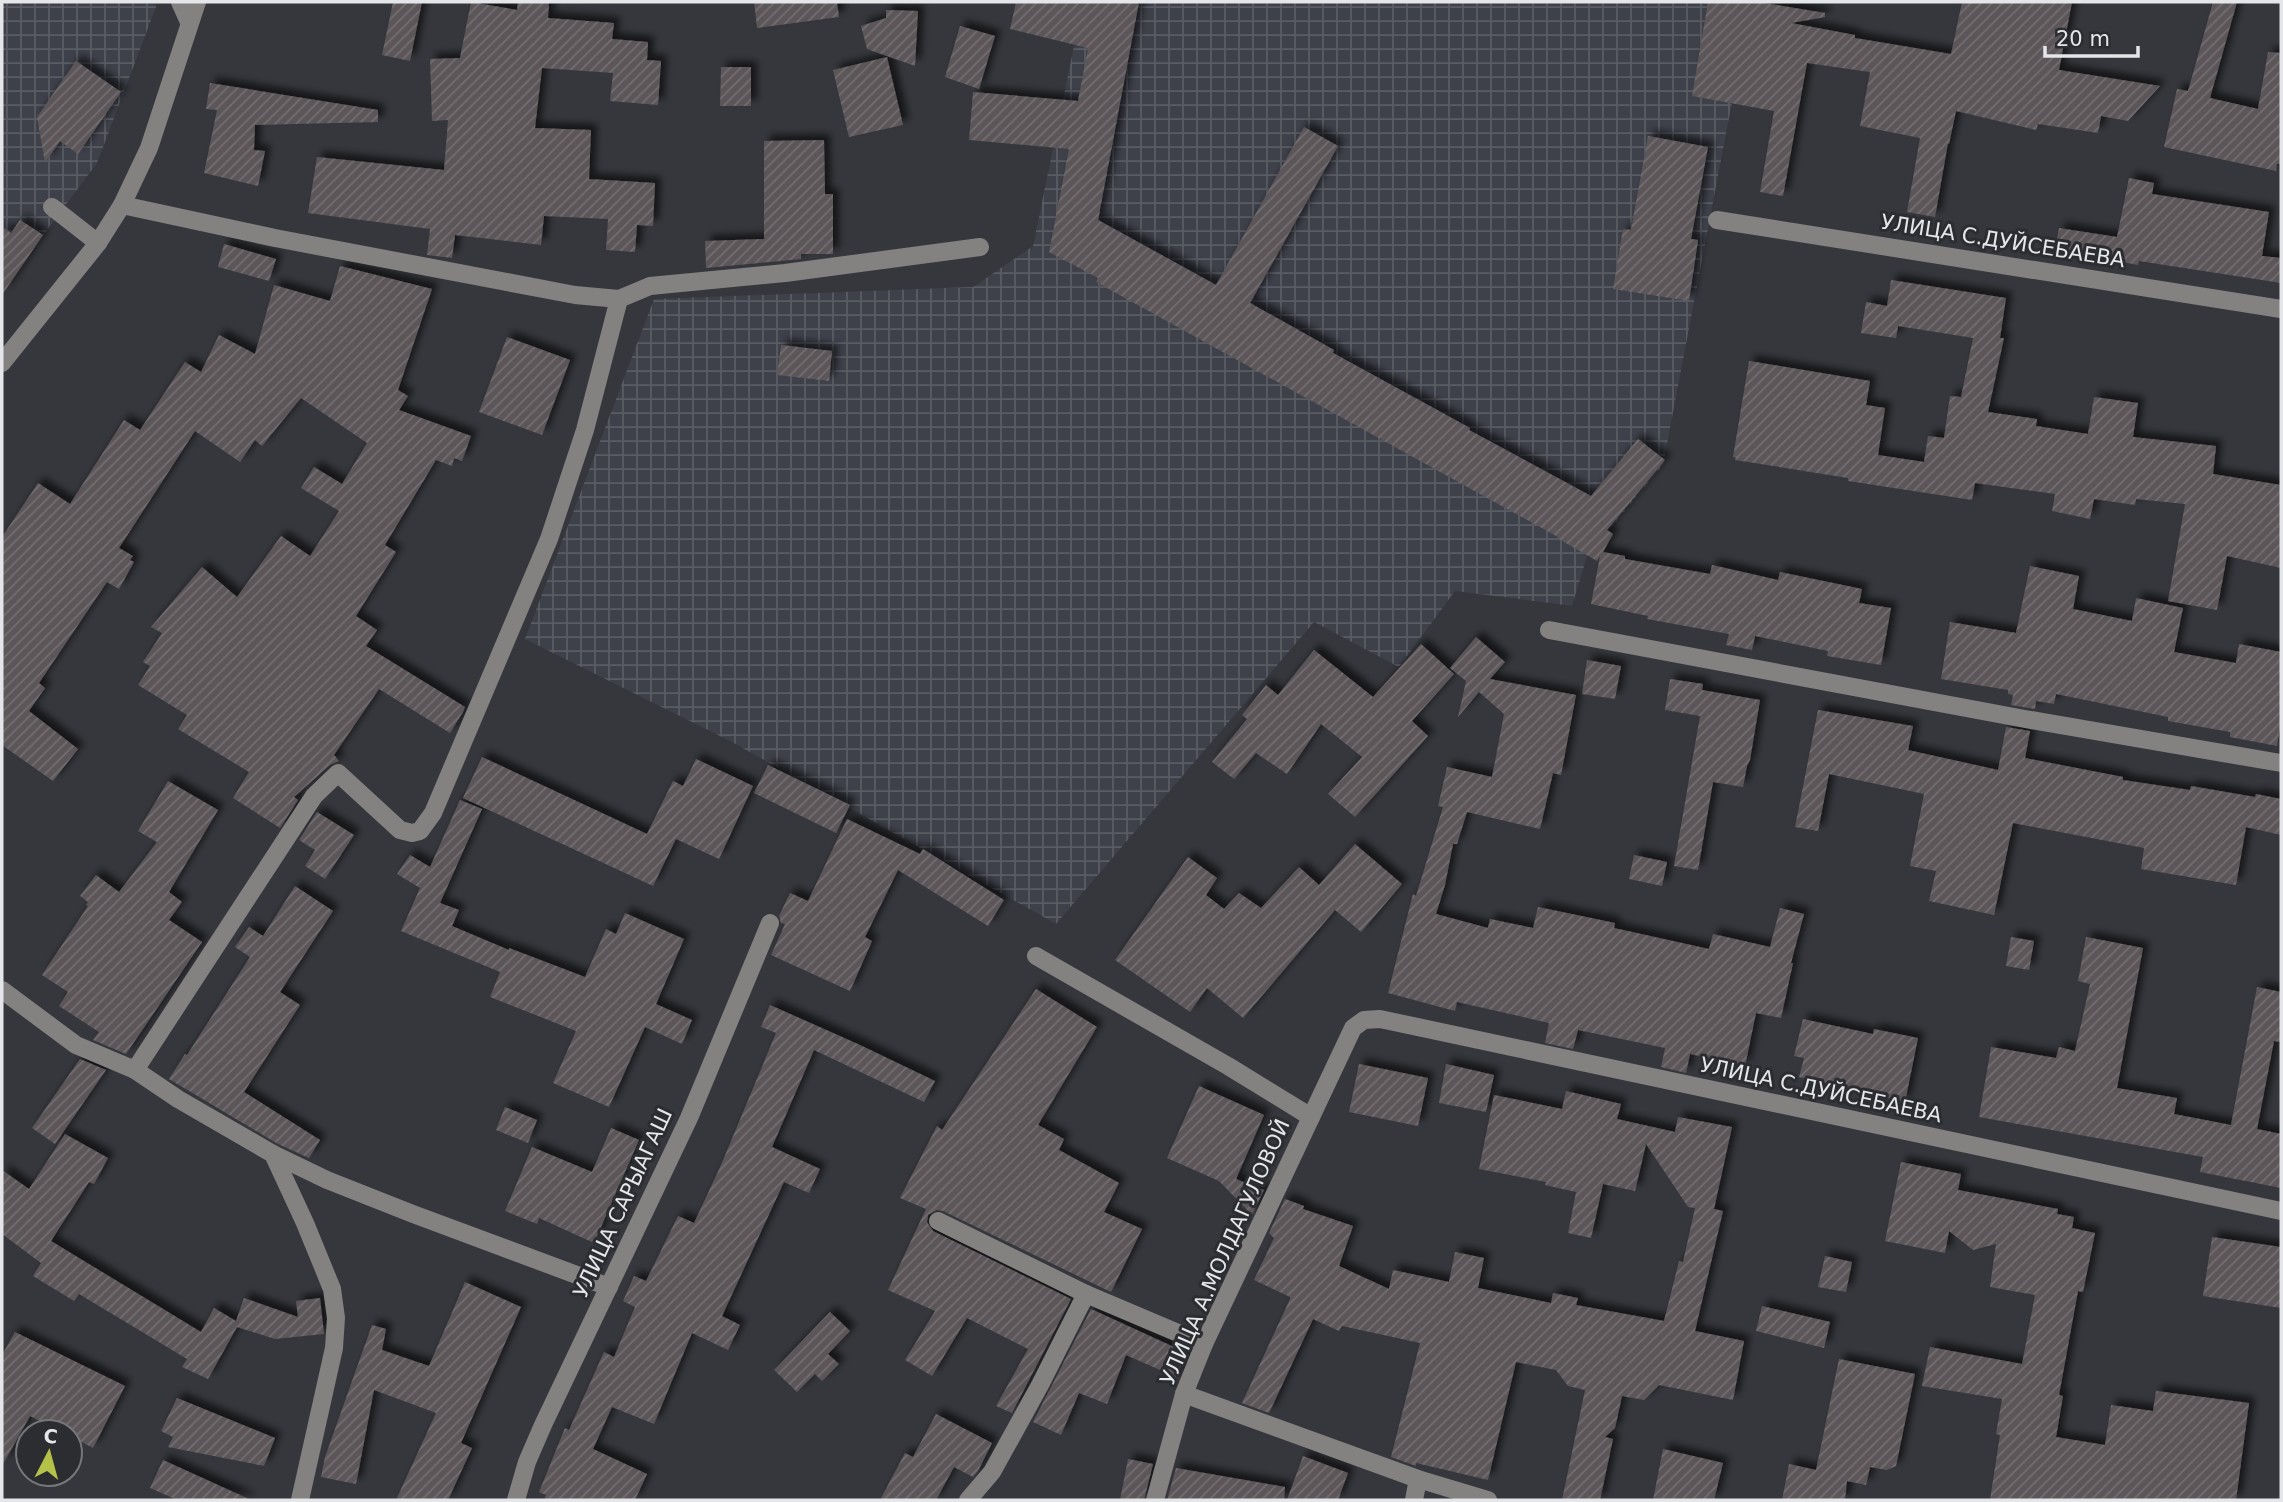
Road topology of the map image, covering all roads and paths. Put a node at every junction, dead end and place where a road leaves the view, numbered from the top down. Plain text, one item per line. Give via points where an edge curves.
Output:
1 (180, 2) edge
2 (197, 2) edge
3 (189, 22) junction
4 (122, 205) junction
5 (52, 207) dead end
6 (1717, 220) dead end
7 (98, 243) junction
8 (980, 247) dead end
9 (619, 299) junction
10 (2281, 309) edge
11 (2, 363) edge
12 (1549, 630) dead end
13 (2281, 763) edge
14 (771, 923) dead end
15 (1036, 956) dead end
16 (2, 990) edge
17 (1353, 1028) joint
18 (135, 1070) junction
19 (1311, 1117) junction
20 (273, 1154) junction
21 (2281, 1211) edge
22 (938, 1221) dead end
23 (609, 1287) junction
24 (1086, 1294) junction
25 (1203, 1344) junction
26 (1184, 1394) junction
27 (1418, 1479) junction
28 (300, 1500) edge
29 (516, 1500) edge
30 (968, 1500) edge
31 (1155, 1500) edge
32 (1414, 1500) edge
33 (1488, 1500) edge

1 - 3 street
2 - 3 street
3 - 4 street via 149,148
4 - 7 street
4 - 9 street via 575,295
5 - 7 street
6 - 10 street, УЛИЦА С.ДУЙСЕБАЕВА
7 - 11 street
8 - 9 street via 650,286
9 - 18 street via 585,430 549,539 432,813 420,831 400,830 338,773 314,796
12 - 13 street
14 - 23 street, УЛИЦА САРЫАГАШ via 689,1118
15 - 19 street
16 - 18 street via 76,1045
17 - 19 street, УЛИЦА А.МОЛДАГУЛОВОЙ
17 - 21 street, УЛИЦА С.ДУЙСЕБАЕВА via 1364,1020 1380,1019
18 - 20 street
19 - 25 street, УЛИЦА А.МОЛДАГУЛОВОЙ
20 - 23 street via 327,1180
20 - 28 street via 332,1289 337,1318
22 - 24 street
23 - 29 street, УЛИЦА САРЫАГАШ via 527,1462
24 - 25 street
24 - 30 street via 992,1472
25 - 26 street, УЛИЦА А.МОЛДАГУЛОВОЙ
26 - 27 street
26 - 31 street, УЛИЦА А.МОЛДАГУЛОВОЙ
27 - 32 street
27 - 33 street

